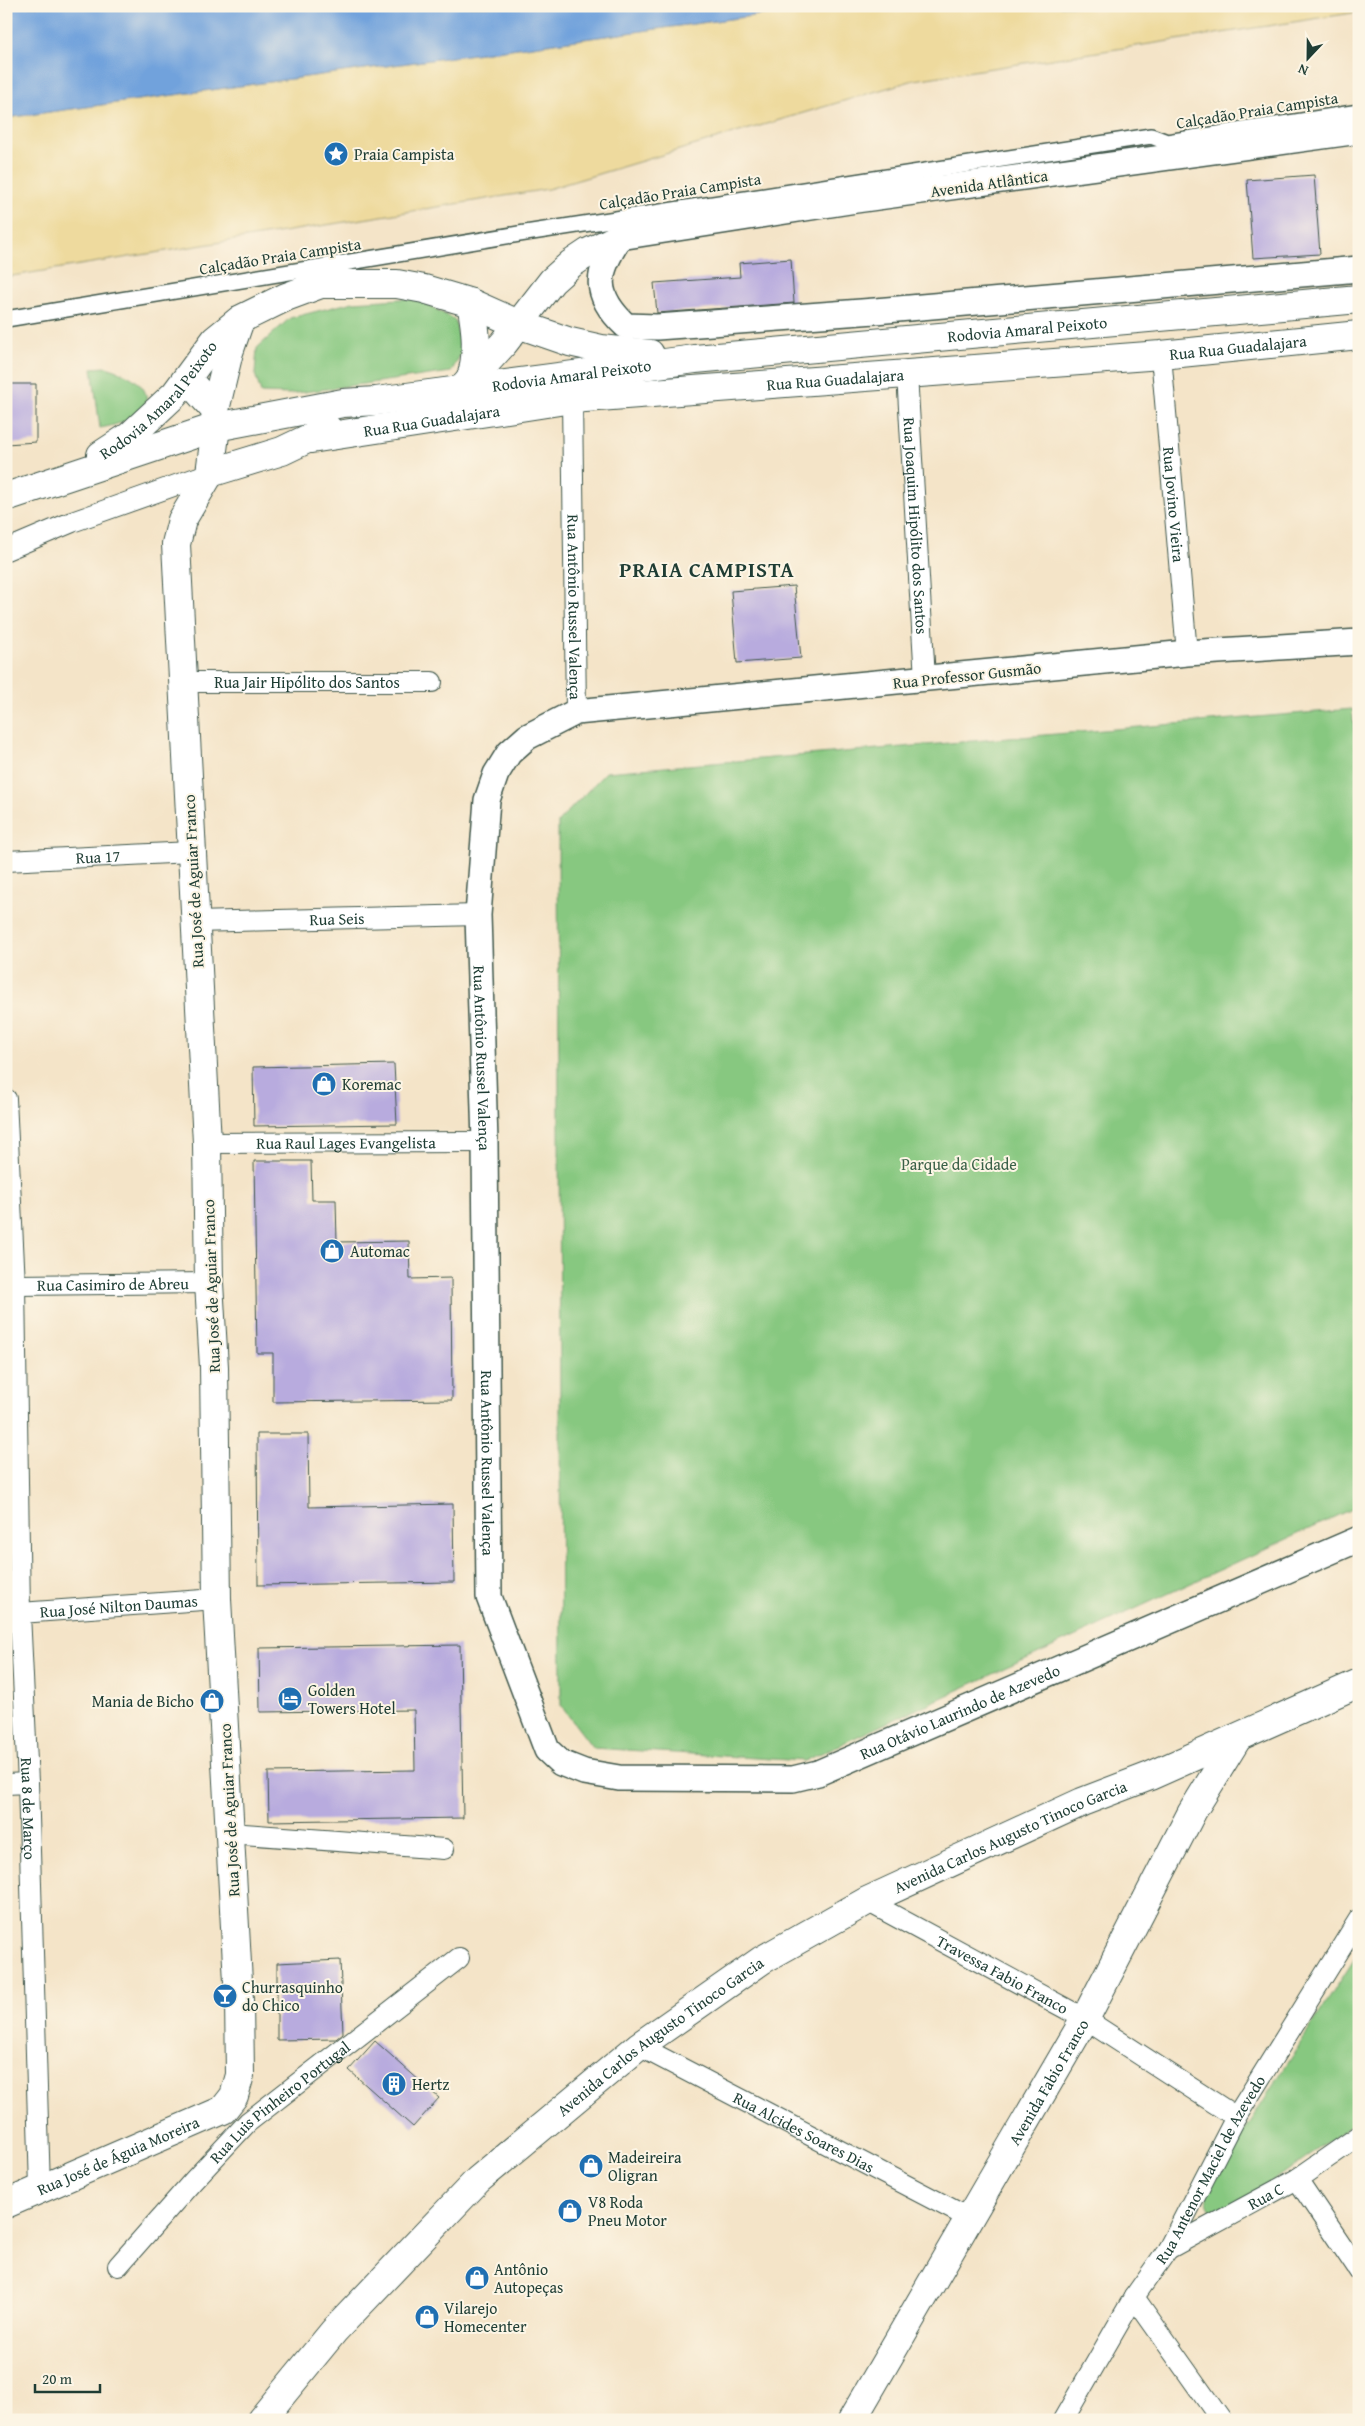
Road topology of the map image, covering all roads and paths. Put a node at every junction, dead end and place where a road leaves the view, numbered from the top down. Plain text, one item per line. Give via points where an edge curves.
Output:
1 (1359, 112) edge
2 (1359, 131) edge
3 (620, 237) junction
4 (1359, 269) edge
5 (1359, 299) edge
6 (471, 302) junction
7 (6, 319) edge
8 (240, 319) junction
9 (518, 324) junction
10 (1359, 335) edge
11 (1161, 355) junction
12 (695, 359) junction
13 (907, 374) junction
14 (188, 380) junction
15 (466, 385) junction
16 (572, 399) junction
17 (376, 401) junction
18 (215, 419) junction
19 (311, 439) junction
20 (77, 472) junction
21 (210, 473) junction
22 (6, 497) edge
23 (6, 550) edge
24 (1359, 642) edge
25 (1187, 653) junction
26 (926, 679) junction
27 (182, 682) junction
28 (432, 682) dead end
29 (576, 712) junction
30 (191, 852) junction
31 (6, 861) edge
32 (478, 915) junction
33 (196, 922) junction
34 (6, 1099) edge
35 (485, 1142) junction
36 (206, 1143) junction
37 (209, 1282) junction
38 (15, 1285) junction
39 (11, 1389) edge
40 (1359, 1539) edge
41 (217, 1599) junction
42 (20, 1613) junction
43 (1359, 1683) edge
44 (1236, 1738) junction
45 (547, 1750) joint
46 (1150, 1776) junction
47 (28, 1783) junction
48 (6, 1784) edge
49 (1192, 1812) junction
50 (230, 1833) junction
51 (444, 1849) dead end
52 (867, 1901) junction
53 (1359, 1919) edge
54 (460, 1958) dead end
55 (1085, 2019) junction
56 (639, 2046) junction
57 (239, 2113) junction
58 (1236, 2117) junction
59 (1359, 2136) edge
60 (1297, 2179) junction
61 (40, 2190) junction
62 (6, 2204) edge
63 (969, 2218) junction
64 (1168, 2249) junction
65 (118, 2266) dead end
66 (1359, 2271) edge
67 (1134, 2297) junction
68 (261, 2420) edge
69 (852, 2420) edge
70 (1063, 2420) edge
71 (1221, 2420) edge

1 - 7 street, Calçadão Praia Campista via 1167,142 1151,136 529,232
2 - 3 street, Avenida Atlântica via 856,200
3 - 4 street via 607,257 601,284 605,301 626,326 657,327 874,311
3 - 9 main road via 571,264 552,281
5 - 12 main road, Rodovia Amaral Peixoto
6 - 8 main road, Rodovia Amaral Peixoto via 397,284 321,284
6 - 9 main road, Rodovia Amaral Peixoto
6 - 15 main road via 476,358
8 - 14 main road, Rodovia Amaral Peixoto via 215,340
8 - 18 main road, Rua José de Aguiar Franco via 228,352
9 - 12 main road, Rodovia Amaral Peixoto via 601,349
9 - 15 main road
10 - 11 main road, Rua Rua Guadalajara
11 - 13 main road, Rua Rua Guadalajara
11 - 25 street, Rua Jovino Vieira
12 - 15 main road, Rodovia Amaral Peixoto
13 - 16 main road, Rua Rua Guadalajara
13 - 26 street, Rua Joaquim Hipólito dos Santos
14 - 18 main road
14 - 20 main road, Rodovia Amaral Peixoto via 130,436
15 - 17 main road, Rodovia Amaral Peixoto
16 - 19 main road, Rua Rua Guadalajara
16 - 29 street, Rua Antônio Russel Valença
17 - 18 main road, Rodovia Amaral Peixoto
17 - 19 main road
18 - 20 main road, Rodovia Amaral Peixoto
18 - 21 main road, Rua José de Aguiar Franco
19 - 21 main road
20 - 22 main road
21 - 23 street via 72,522
21 - 27 main road, Rua José de Aguiar Franco via 182,520 176,544
24 - 25 street, Rua Professor Gusmão
25 - 26 street, Rua Professor Gusmão
26 - 29 street, Rua Professor Gusmão
27 - 28 street, Rua Jair Hipólito dos Santos
27 - 30 main road, Rua José de Aguiar Franco
29 - 32 street, Rua Antônio Russel Valença via 527,737 509,753 496,774 487,800
30 - 31 street, Rua 17
30 - 33 main road, Rua José de Aguiar Franco
32 - 33 street, Rua Seis
32 - 35 street, Rua Antônio Russel Valença
33 - 36 main road, Rua José de Aguiar Franco
34 - 38 street, Rua 8 de Março
35 - 36 street, Rua Raul Lages Evangelista
35 - 45 street, Rua Antônio Russel Valença via 489,1597
36 - 37 main road, Rua José de Aguiar Franco
37 - 38 street, Rua Casimiro de Abreu
37 - 41 main road, Rua José de Aguiar Franco via 214,1367
38 - 39 street, Rua 8 de Março
39 - 42 street, Rua 8 de Março
40 - 45 street, Rua Otávio Laurindo de Azevedo via 818,1773 793,1779 618,1778 584,1772 561,1763
41 - 42 street, Rua José Nilton Daumas
41 - 50 main road, Rua José de Aguiar Franco
42 - 47 street, Rua 8 de Março
43 - 44 main road
44 - 46 main road, Avenida Carlos Augusto Tinoco Garcia
44 - 49 main road, Avenida Fabio Franco
46 - 49 main road via 1164,1775 1184,1785 1191,1798
46 - 52 main road, Avenida Carlos Augusto Tinoco Garcia via 1082,1802
47 - 48 street
47 - 61 street, Rua 8 de Março
49 - 55 main road, Avenida Fabio Franco
50 - 51 street
50 - 57 main road, Rua José de Aguiar Franco via 240,2076 234,2096
52 - 55 street, Travessa Fabio Franco
52 - 56 main road, Avenida Carlos Augusto Tinoco Garcia via 762,1960
53 - 58 street, Rua Antenor Maciel de Azevedo
54 - 57 street, Rua Luis Pinheiro Portugal
55 - 58 street, Travessa Fabio Franco
55 - 63 main road, Avenida Fabio Franco
56 - 63 street, Rua Alcides Soares Dias
56 - 68 main road, Avenida Carlos Augusto Tinoco Garcia via 478,2180 334,2331
57 - 61 main road, Rua José de Águia Moreira via 210,2116
57 - 65 street, Rua Luis Pinheiro Portugal via 193,2181
58 - 64 street, Rua Antenor Maciel de Azevedo
59 - 60 street, Rua C
60 - 64 street, Rua C
60 - 66 street
61 - 62 main road, Rua José de Águia Moreira
63 - 69 main road, Avenida Fabio Franco
64 - 67 street, Rua Antenor Maciel de Azevedo
67 - 70 street, Rua Antenor Maciel de Azevedo
67 - 71 street

